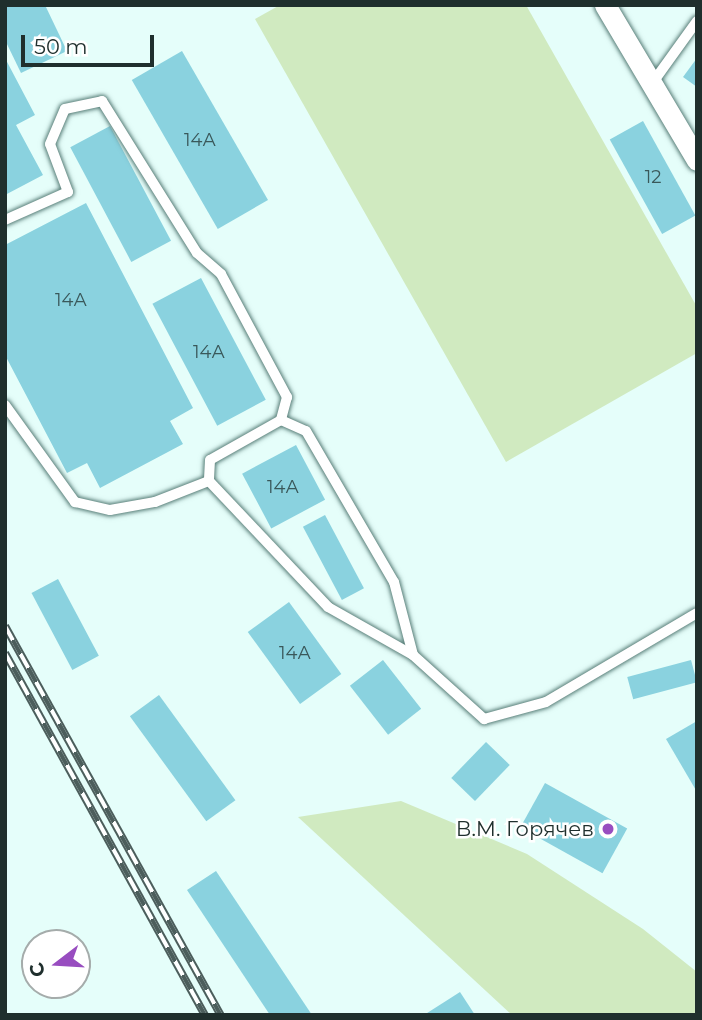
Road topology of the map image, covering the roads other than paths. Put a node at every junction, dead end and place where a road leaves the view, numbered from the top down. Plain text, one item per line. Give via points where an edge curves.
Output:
1 (605, 5) edge
2 (697, 21) edge
3 (651, 85) junction
4 (697, 160) edge
5 (5, 220) edge
6 (5, 405) edge
7 (281, 420) junction
8 (209, 481) junction
9 (697, 613) edge
10 (413, 655) junction

1 - 3 street
2 - 3 lane
3 - 4 street
5 - 7 lane via 68,192 50,144 65,109 102,101 197,253 221,274 287,397
6 - 8 lane via 75,502 110,510 155,502
7 - 8 lane via 210,460
7 - 10 lane via 306,431 394,582
8 - 10 lane via 328,607
9 - 10 lane via 546,702 484,719

